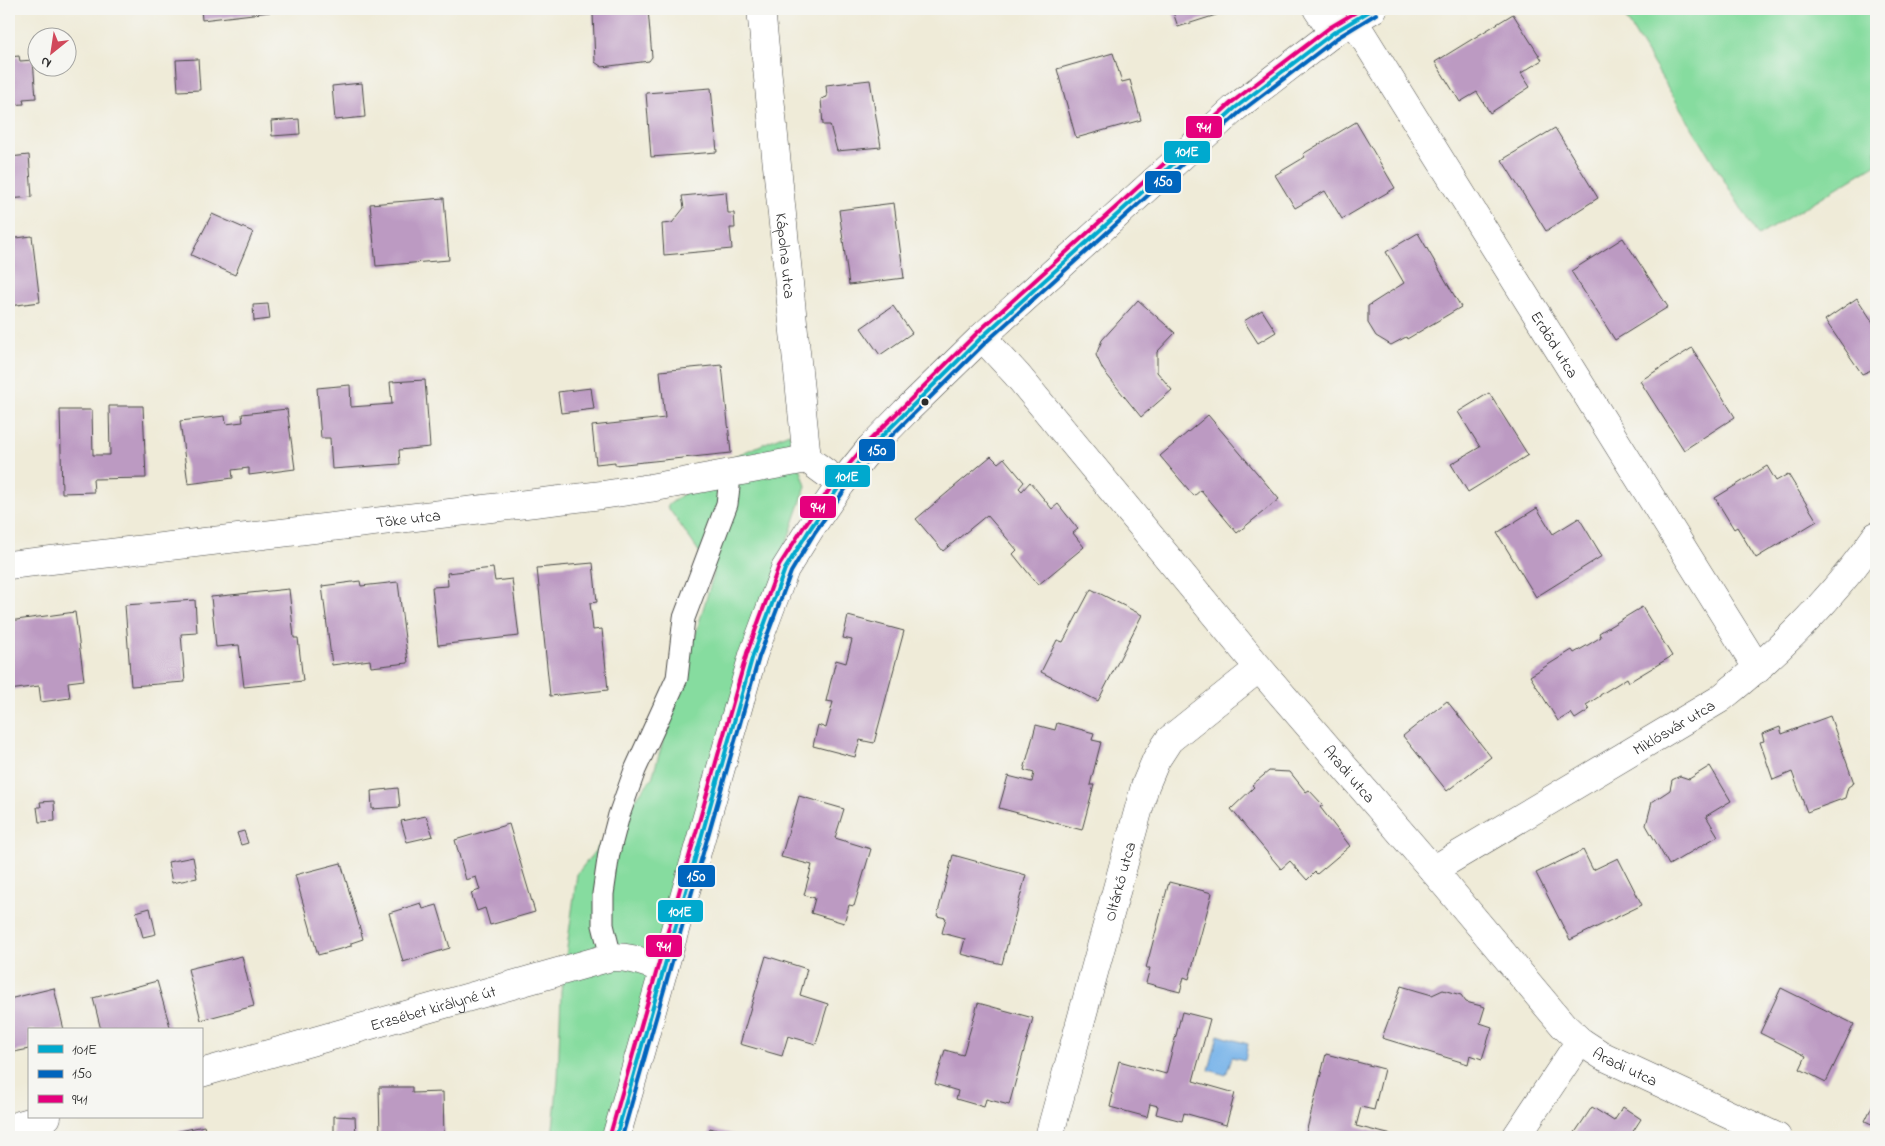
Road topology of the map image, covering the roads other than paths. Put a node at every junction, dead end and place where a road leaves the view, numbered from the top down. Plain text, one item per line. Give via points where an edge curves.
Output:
1 (761, 9) edge
2 (1317, 9) edge
3 (1353, 20) edge
4 (982, 337) junction
5 (807, 459) junction
6 (725, 474) junction
7 (841, 484) junction
8 (1876, 536) edge
9 (9, 565) edge
10 (1259, 668) junction
11 (1758, 670) junction
12 (1433, 870) junction
13 (611, 957) junction
14 (664, 968) junction
15 (1580, 1041) junction
16 (202, 1073) edge
17 (44, 1118) edge
18 (9, 1128) edge
19 (9, 1132) edge
20 (17, 1137) edge
21 (616, 1137) edge
22 (1049, 1137) edge
23 (1516, 1137) edge
24 (1777, 1137) edge

1 - 5 street, Kápolna utca
2 - 3 street, Erdőd utca
3 - 4 street via 1235,108
3 - 11 street, Erdőd utca
4 - 7 street via 871,447
4 - 10 street, Aradi utca
5 - 6 street, Tőke utca
5 - 7 street
6 - 9 street, Tőke utca via 602,495
6 - 13 lane via 728,504 684,618 677,678 635,770 609,853 603,924
7 - 14 street via 785,569 769,608 731,727
8 - 11 street, Miklósvár utca via 1858,563
10 - 12 street, Aradi utca
10 - 22 street, Oltárkő utca via 1169,740 1156,760 1145,786
11 - 12 street, Miklósvár utca via 1720,699
12 - 15 street, Aradi utca
13 - 14 street, Erzsébet királyné út via 636,959
13 - 16 street, Erzsébet királyné út
14 - 21 street
15 - 23 street
15 - 24 street, Aradi utca via 1603,1056
17 - 18 street
19 - 20 street

